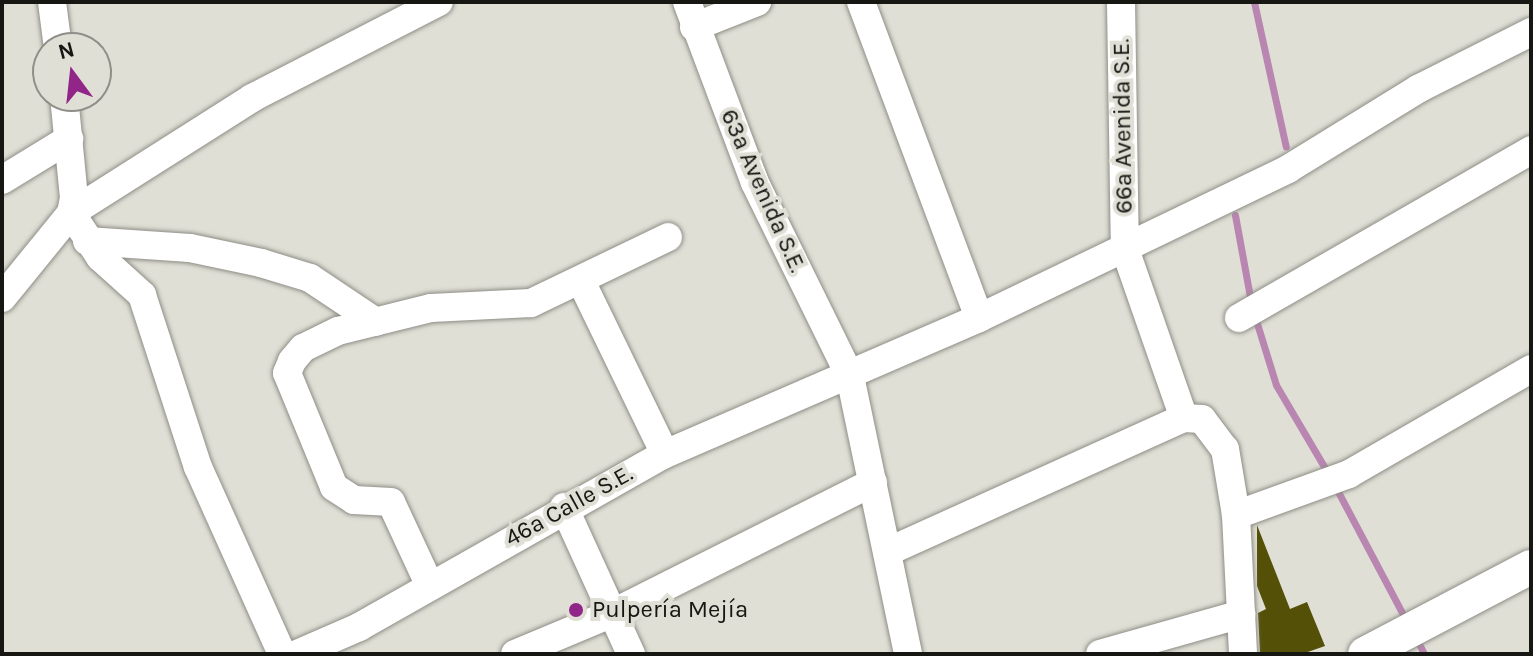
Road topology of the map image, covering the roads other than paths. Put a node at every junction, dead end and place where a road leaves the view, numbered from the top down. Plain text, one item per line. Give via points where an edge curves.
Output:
1 (52, 2) edge
2 (439, 2) edge
3 (757, 2) edge
4 (861, 2) edge
5 (1121, 2) edge
6 (690, 14) edge
7 (56, 32) edge
8 (1531, 32) edge
9 (66, 112) edge
10 (69, 139) junction
11 (1531, 150) edge
12 (2, 180) edge
13 (71, 213) junction
14 (668, 237) dead end
15 (87, 241) junction
16 (1125, 249) junction
17 (581, 281) junction
18 (2, 298) edge
19 (979, 318) junction
20 (1239, 318) dead end
21 (376, 322) junction
22 (1531, 369) edge
23 (850, 376) junction
24 (1193, 418) junction
25 (665, 454) junction
26 (873, 482) junction
27 (564, 507) junction
28 (1236, 515) junction
29 (887, 552) junction
30 (1531, 567) edge
31 (429, 584) junction
32 (613, 613) junction
33 (1241, 614) junction
34 (903, 652) edge
35 (282, 654) edge
36 (297, 654) edge
37 (515, 654) edge
38 (631, 654) edge
39 (1100, 654) edge
40 (1243, 654) edge
41 (1365, 654) edge

1 - 7 street
2 - 13 street via 252,98
3 - 6 street
4 - 19 street
5 - 16 street, 66a Avenida S.E.
6 - 23 street, 63a Avenida S.E. via 755,183
8 - 16 street, 46a Calle S.E. via 1418,89 1288,169
9 - 10 street
10 - 12 street
10 - 13 street
11 - 20 street
13 - 15 street
13 - 18 street
14 - 17 street
15 - 21 street via 190,248 261,263 310,278
15 - 35 street via 142,295 198,467
16 - 19 street, 46a Calle S.E.
16 - 24 street, 66a Avenida S.E.
17 - 21 street via 531,303 431,308
17 - 25 street
19 - 23 street, 46a Calle S.E.
21 - 31 street via 338,331 303,348 287,373 334,487 354,500 391,502
22 - 28 street via 1349,474
23 - 25 street, 46a Calle S.E.
23 - 26 street, 63a Avenida S.E.
24 - 28 street via 1225,449
24 - 29 street
25 - 27 street, 46a Calle S.E.
26 - 29 street
26 - 32 street
27 - 31 street, 46a Calle S.E.
27 - 32 street
28 - 33 street
29 - 34 street
30 - 41 street
31 - 36 street, 46a Calle S.E. via 359,627
32 - 37 street
32 - 38 street
33 - 39 street
33 - 40 street

